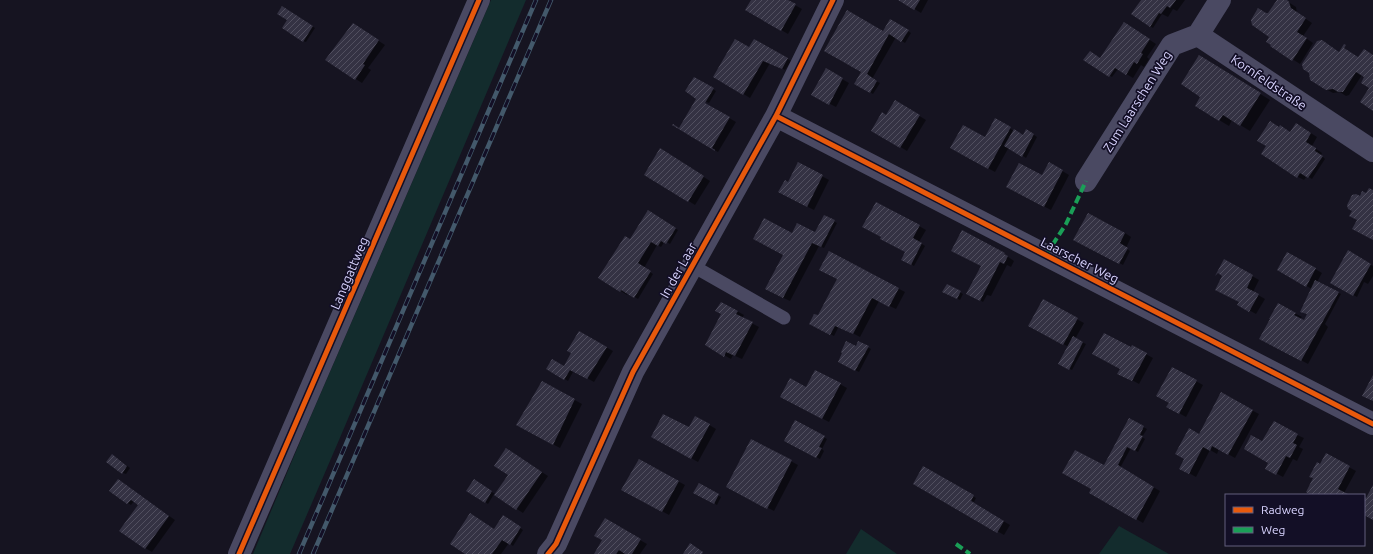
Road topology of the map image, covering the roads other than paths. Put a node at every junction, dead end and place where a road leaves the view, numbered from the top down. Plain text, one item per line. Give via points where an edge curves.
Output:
1 (479, 0) edge
2 (833, 0) edge
3 (1220, 0) edge
4 (1198, 35) junction
5 (776, 116) junction
6 (1373, 151) edge
7 (1086, 181) dead end
8 (693, 266) junction
9 (784, 318) dead end
10 (1373, 424) edge
11 (239, 554) edge
12 (548, 554) edge

1 - 11 street, Langgattweg
2 - 5 street, In der Laar
3 - 4 street
4 - 6 street, Kornfeldstraße
4 - 7 street, Zum Laarschen Weg via 1172,45
5 - 8 street, In der Laar
5 - 10 street, Laarscher Weg
8 - 9 lane
8 - 12 street, In der Laar via 634,372 556,544

